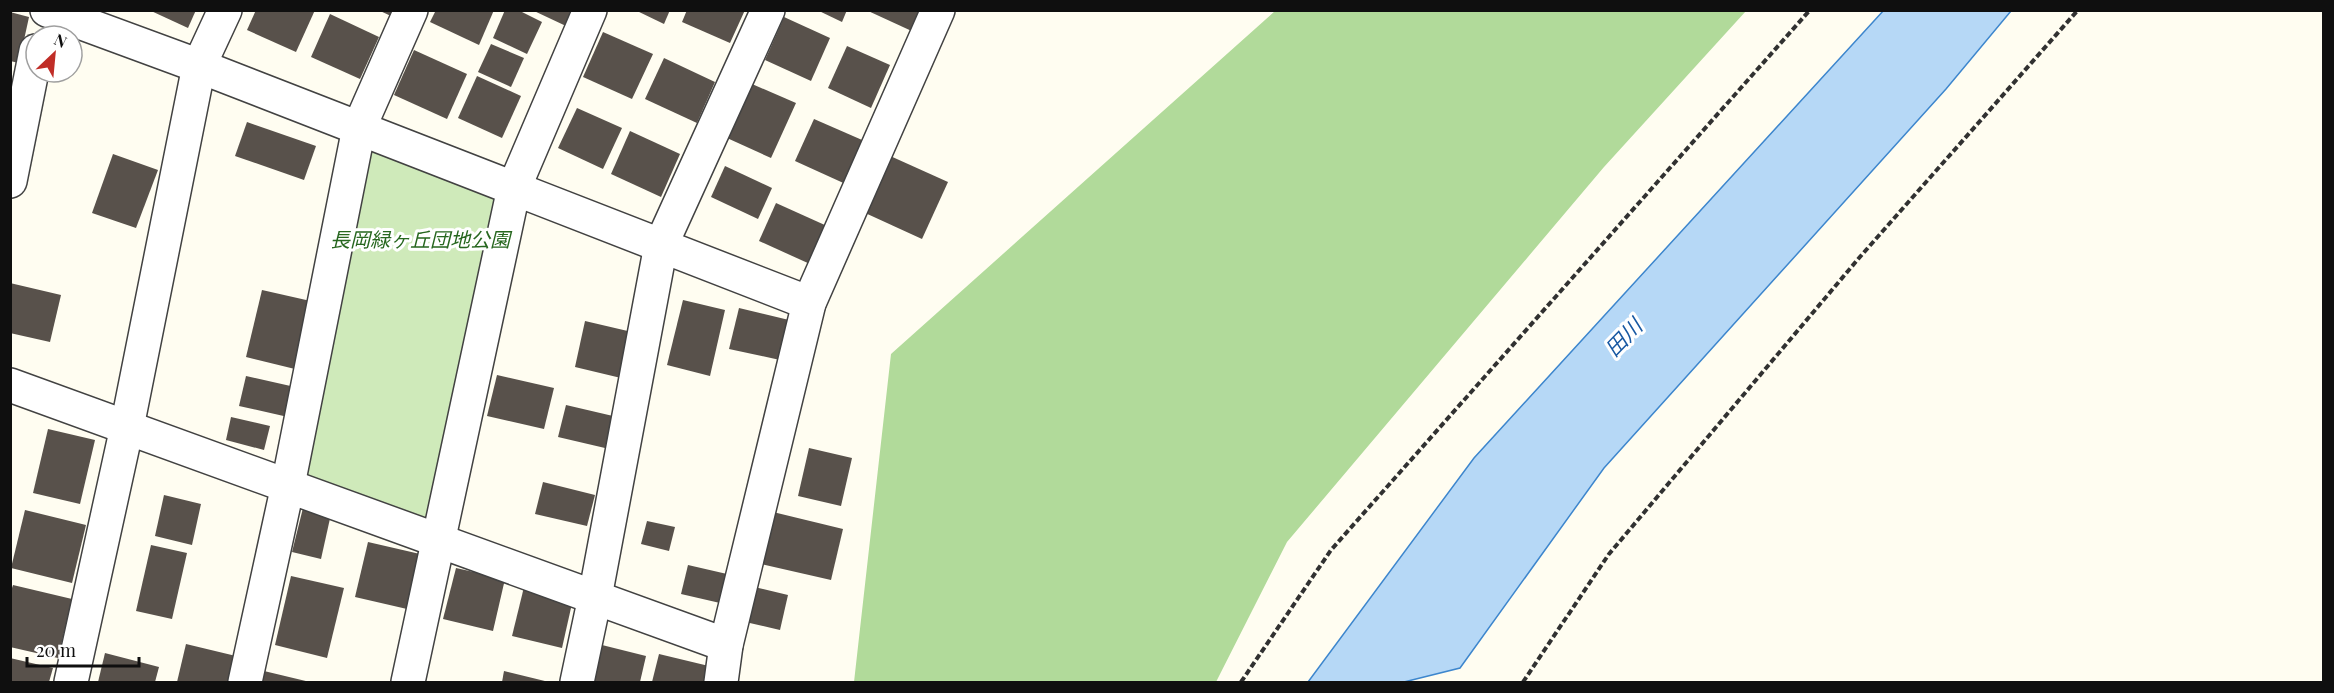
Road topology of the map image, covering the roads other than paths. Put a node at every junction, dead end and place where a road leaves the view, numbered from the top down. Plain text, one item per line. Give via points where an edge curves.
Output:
1 (45, 10) edge
2 (225, 10) edge
3 (411, 10) edge
4 (590, 10) edge
5 (768, 10) edge
6 (938, 10) edge
7 (199, 66) junction
8 (29, 84) edge
9 (359, 128) junction
10 (10, 181) edge
11 (514, 188) junction
12 (661, 245) junction
13 (809, 303) junction
14 (10, 385) edge
15 (127, 427) junction
16 (288, 485) junction
17 (439, 540) junction
18 (595, 597) junction
19 (726, 645) junction
20 (70, 682) edge
21 (245, 682) edge
22 (408, 682) edge
23 (577, 682) edge
24 (721, 682) edge

1 - 7 street
2 - 7 street
3 - 9 street
4 - 11 street
5 - 12 street
6 - 13 street
7 - 9 street
7 - 15 street
8 - 10 street
9 - 11 street
9 - 16 street
11 - 12 street
11 - 17 street
12 - 13 street
12 - 18 street
13 - 19 street
14 - 15 street
15 - 16 street
15 - 20 street
16 - 17 street
16 - 21 street
17 - 18 street
17 - 22 street
18 - 19 street
18 - 23 street
19 - 24 street

